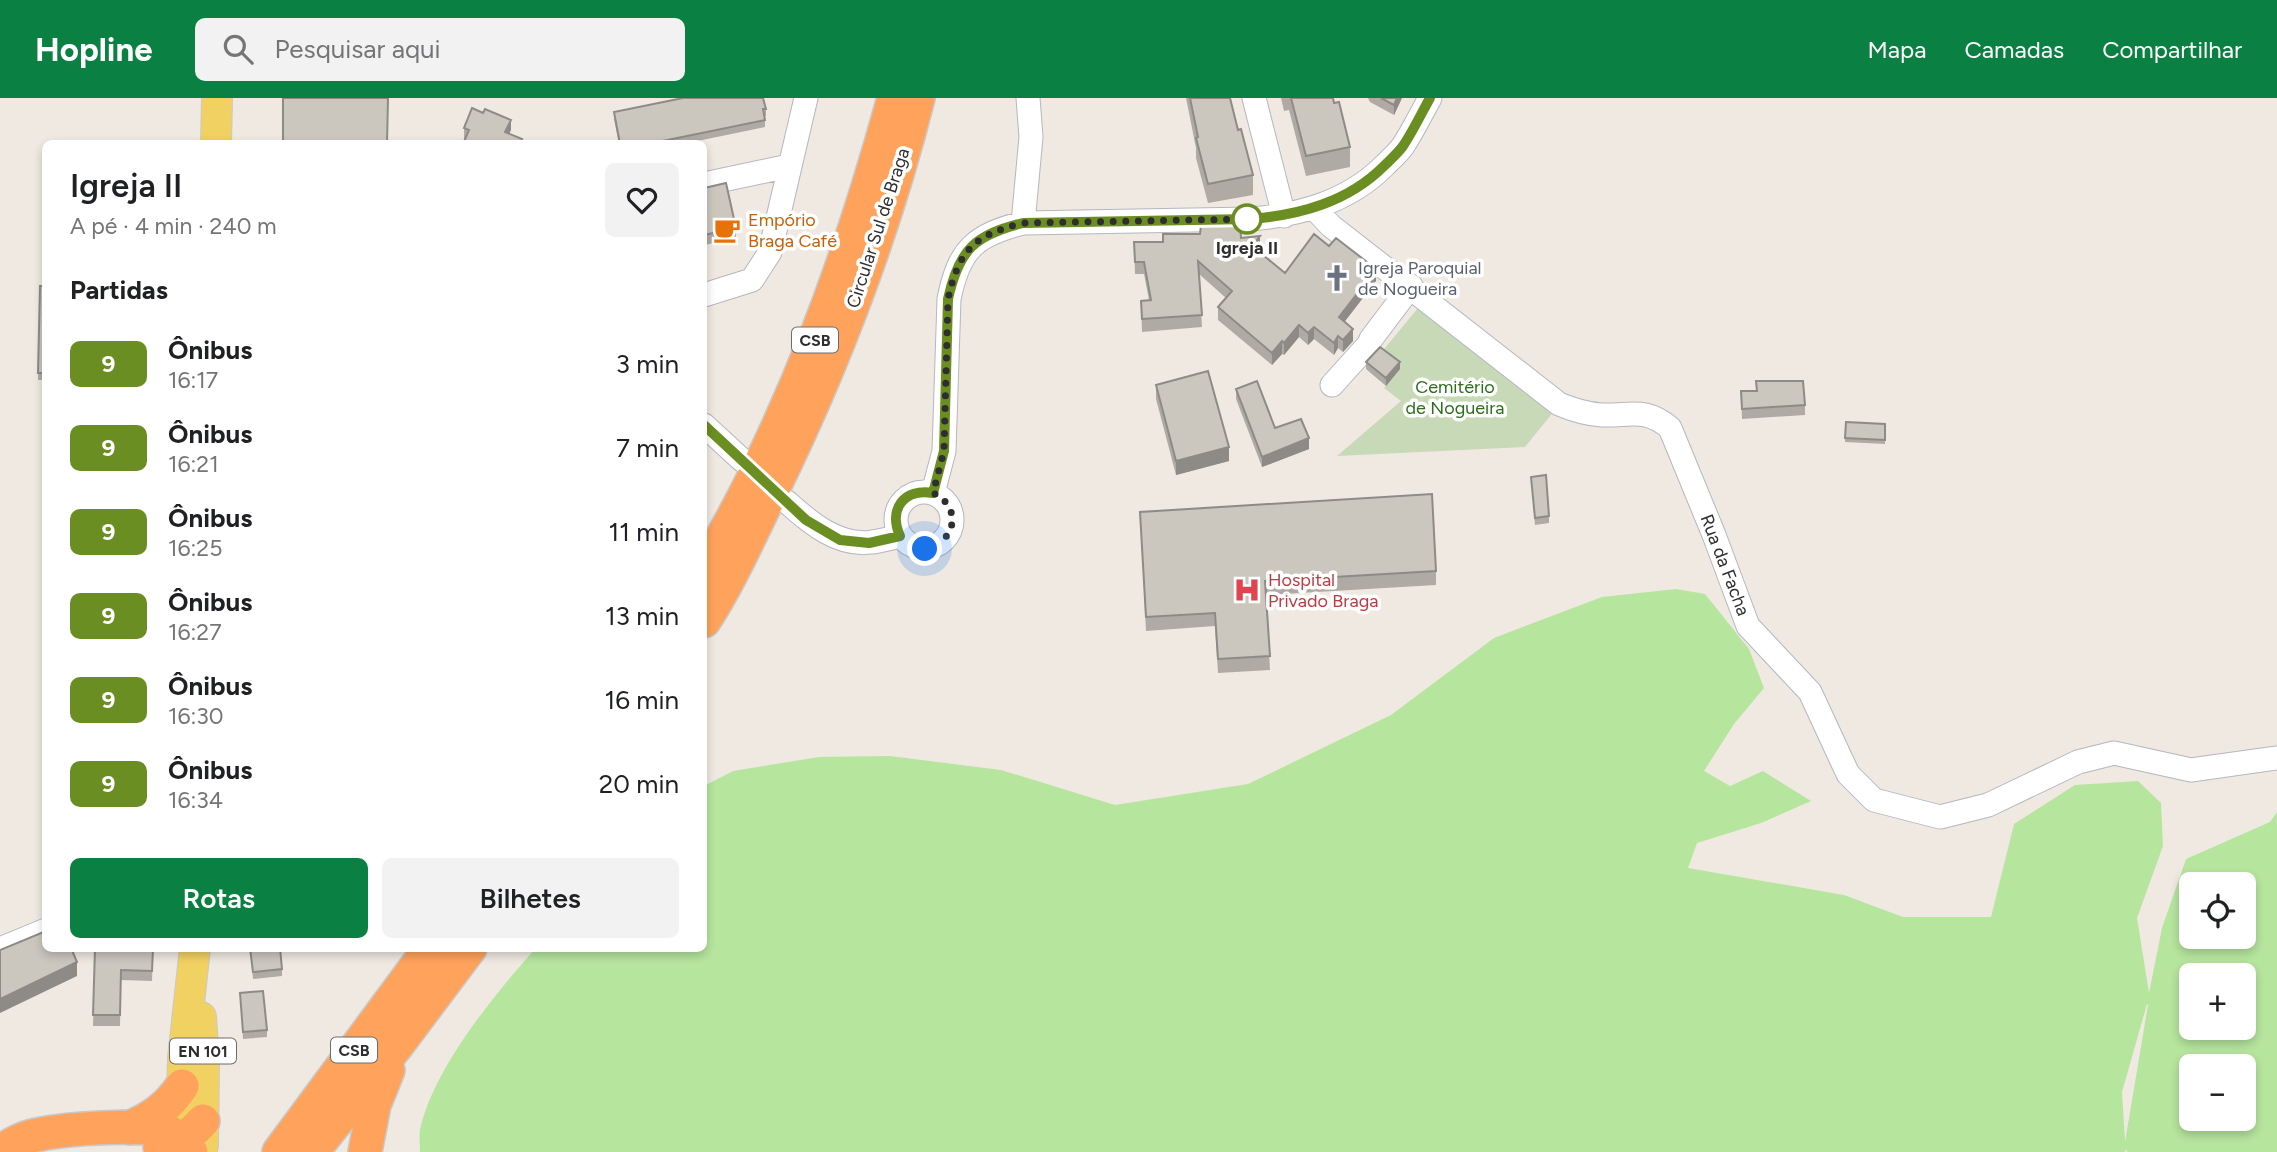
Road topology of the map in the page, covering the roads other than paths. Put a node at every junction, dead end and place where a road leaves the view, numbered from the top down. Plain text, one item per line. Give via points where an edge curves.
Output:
1 (217, 98) edge
2 (806, 98) edge
3 (894, 98) edge
4 (918, 98) edge
5 (1028, 98) edge
6 (1254, 98) edge
7 (1430, 98) edge
8 (216, 140) edge
9 (789, 166) junction
10 (707, 183) edge
11 (1314, 208) junction
12 (1284, 216) junction
13 (1023, 223) junction
14 (1411, 286) junction
15 (707, 294) edge
16 (1332, 385) dead end
17 (707, 428) edge
18 (742, 460) dead end
19 (933, 493) junction
20 (787, 502) dead end
21 (900, 536) junction
22 (707, 563) edge
23 (707, 616) edge
24 (2277, 758) edge
25 (42, 932) edge
26 (0, 949) edge
27 (195, 952) edge
28 (195, 952) edge
29 (427, 952) edge
30 (467, 952) edge
31 (398, 1044) junction
32 (181, 1086) junction
33 (136, 1143) edge
34 (192, 1144) edge
35 (0, 1152) edge
36 (39, 1152) edge
37 (279, 1152) edge
38 (312, 1152) edge
39 (365, 1152) edge

1 - 8 main road
2 - 9 street
3 - 22 highway, Circular Sul de Braga / CSB via 857,225 808,358 766,452
4 - 23 highway, Circular Sul de Braga / CSB via 873,252 822,383 738,561
5 - 13 street via 1031,137
6 - 12 street
7 - 11 street via 1402,148 1378,172 1349,194
9 - 10 street
9 - 15 street via 770,252 760,270 752,281
11 - 12 street
11 - 14 street, Rua da Facha
12 - 13 street
13 - 19 street via 977,241 953,278 948,299 944,451
14 - 16 street
14 - 24 street, Rua da Facha via 1559,404 1601,415 1640,414 1657,418 1670,428 1748,626 1810,692 1848,774 1874,800 1940,817 1988,805 2078,762 2114,754 2191,770
17 - 18 street
19 - 21 street via 915,493 901,503 895,519
19 - 21 street via 944,500 952,515 943,541 925,549
20 - 21 street via 806,520 840,540 869,543
25 - 26 street
27 - 32 main road, EN 101
28 - 34 main road, EN 101 via 204,1062
29 - 37 highway, CSB
30 - 31 highway, CSB
31 - 38 highway, CSB
31 - 39 highway via 374,1105
32 - 33 highway
32 - 34 main road, EN 101
33 - 34 highway via 158,1129
33 - 35 highway via 82,1129 48,1132
33 - 36 highway

